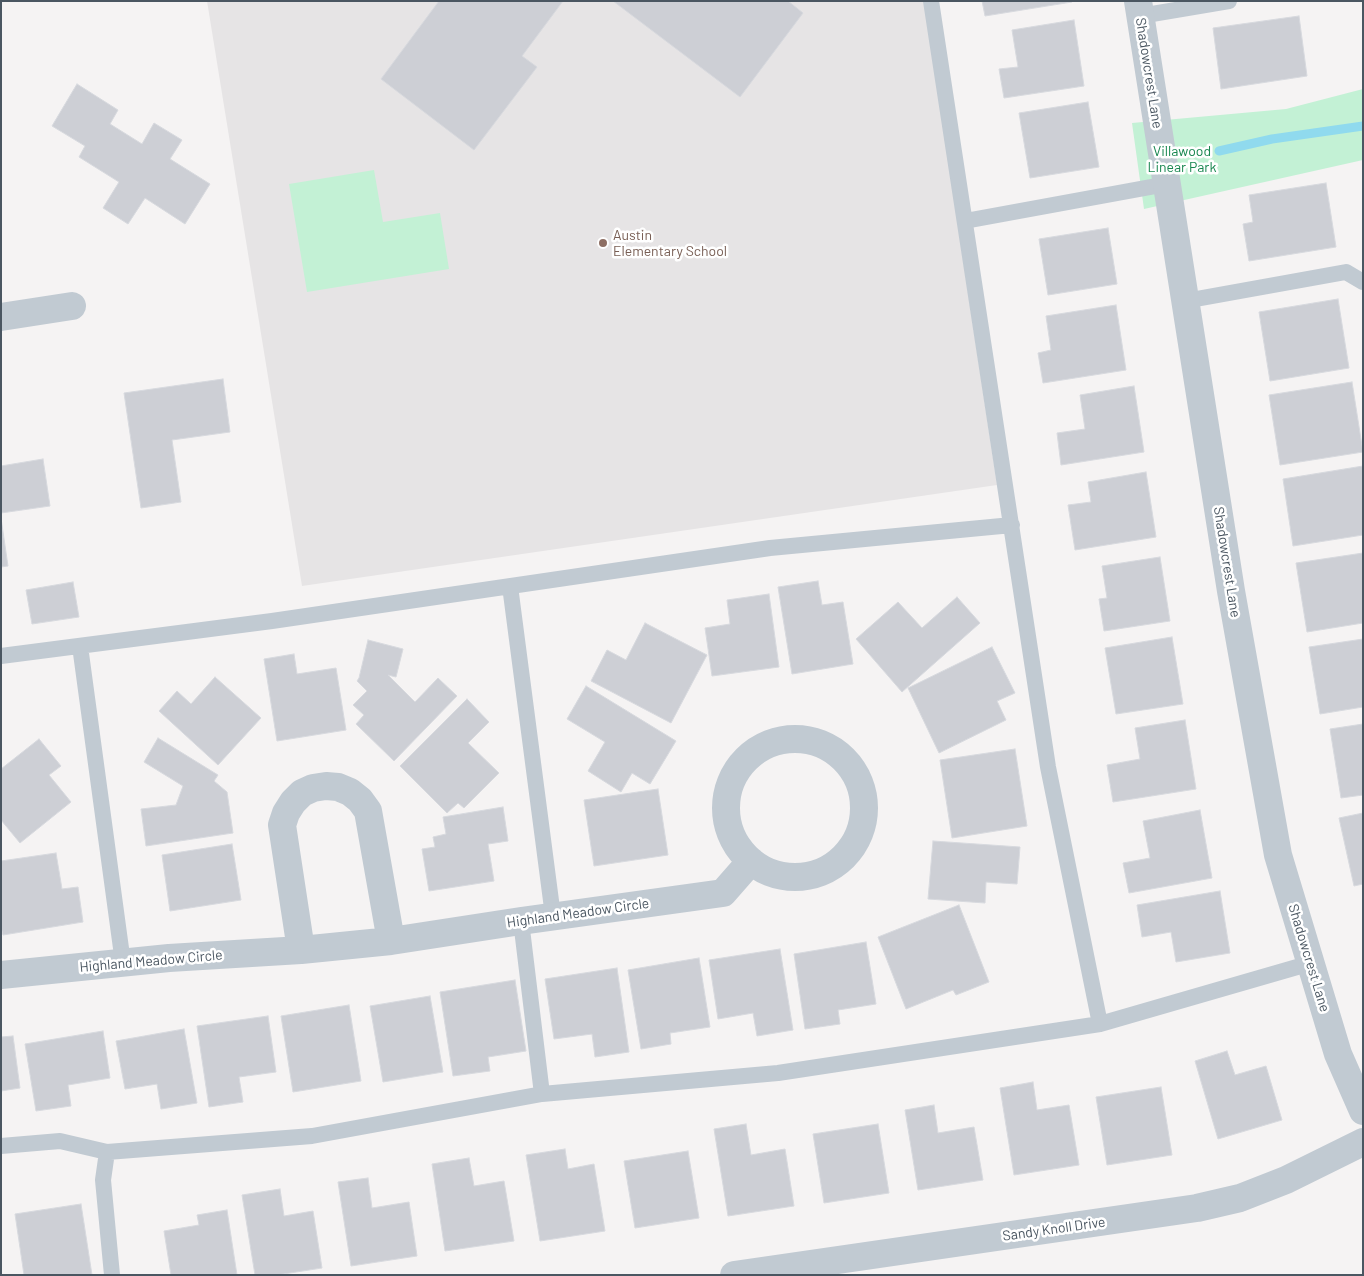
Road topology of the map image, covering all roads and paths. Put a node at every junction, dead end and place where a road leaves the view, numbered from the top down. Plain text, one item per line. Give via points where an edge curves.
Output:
1 (931, 1) edge
2 (1229, 1) edge
3 (1139, 9) edge
4 (1167, 184) junction
5 (965, 221) junction
6 (1363, 282) edge
7 (1185, 301) junction
8 (72, 306) dead end
9 (1, 317) edge
10 (1012, 525) junction
11 (510, 586) junction
12 (80, 646) junction
13 (1, 656) edge
14 (751, 861) junction
15 (553, 916) junction
16 (522, 921) junction
17 (391, 941) junction
18 (302, 950) junction
19 (123, 963) junction
20 (1311, 964) junction
21 (1, 975) edge
22 (1100, 1024) junction
23 (542, 1094) junction
24 (1363, 1111) edge
25 (1363, 1142) edge
26 (1, 1146) edge
27 (107, 1152) junction
28 (112, 1275) edge
29 (734, 1275) edge

1 - 5 lane
2 - 3 lane
3 - 4 street, Shadowcrest Lane
4 - 5 lane
4 - 7 street, Shadowcrest Lane
5 - 10 lane
6 - 7 lane via 1346,272
7 - 20 street, Shadowcrest Lane via 1231,591 1278,854
8 - 9 street
10 - 11 lane via 770,548
10 - 22 lane via 1048,767
11 - 12 lane
11 - 15 lane
12 - 13 lane
12 - 19 lane
14 - 14 street via 768,872 786,877 805,877 823,872 840,861 857,839 864,811 862,792 844,759 816,742 784,740 754,753 742,765 732,780 727,815 739,848
14 - 15 street, Highland Meadow Circle via 723,892
15 - 16 street, Highland Meadow Circle
16 - 17 street, Highland Meadow Circle
16 - 23 lane
17 - 18 street, Highland Meadow Circle
17 - 18 street via 368,810 350,792 326,786 313,788 292,802 282,825
18 - 19 street, Highland Meadow Circle
19 - 21 street, Highland Meadow Circle
20 - 22 lane
20 - 24 street, Shadowcrest Lane via 1338,1054
22 - 23 lane via 778,1073
23 - 27 lane via 312,1136
25 - 29 street, Sandy Knoll Drive via 1286,1180 1240,1198 1197,1208
26 - 27 lane via 60,1141
27 - 28 lane via 103,1180

